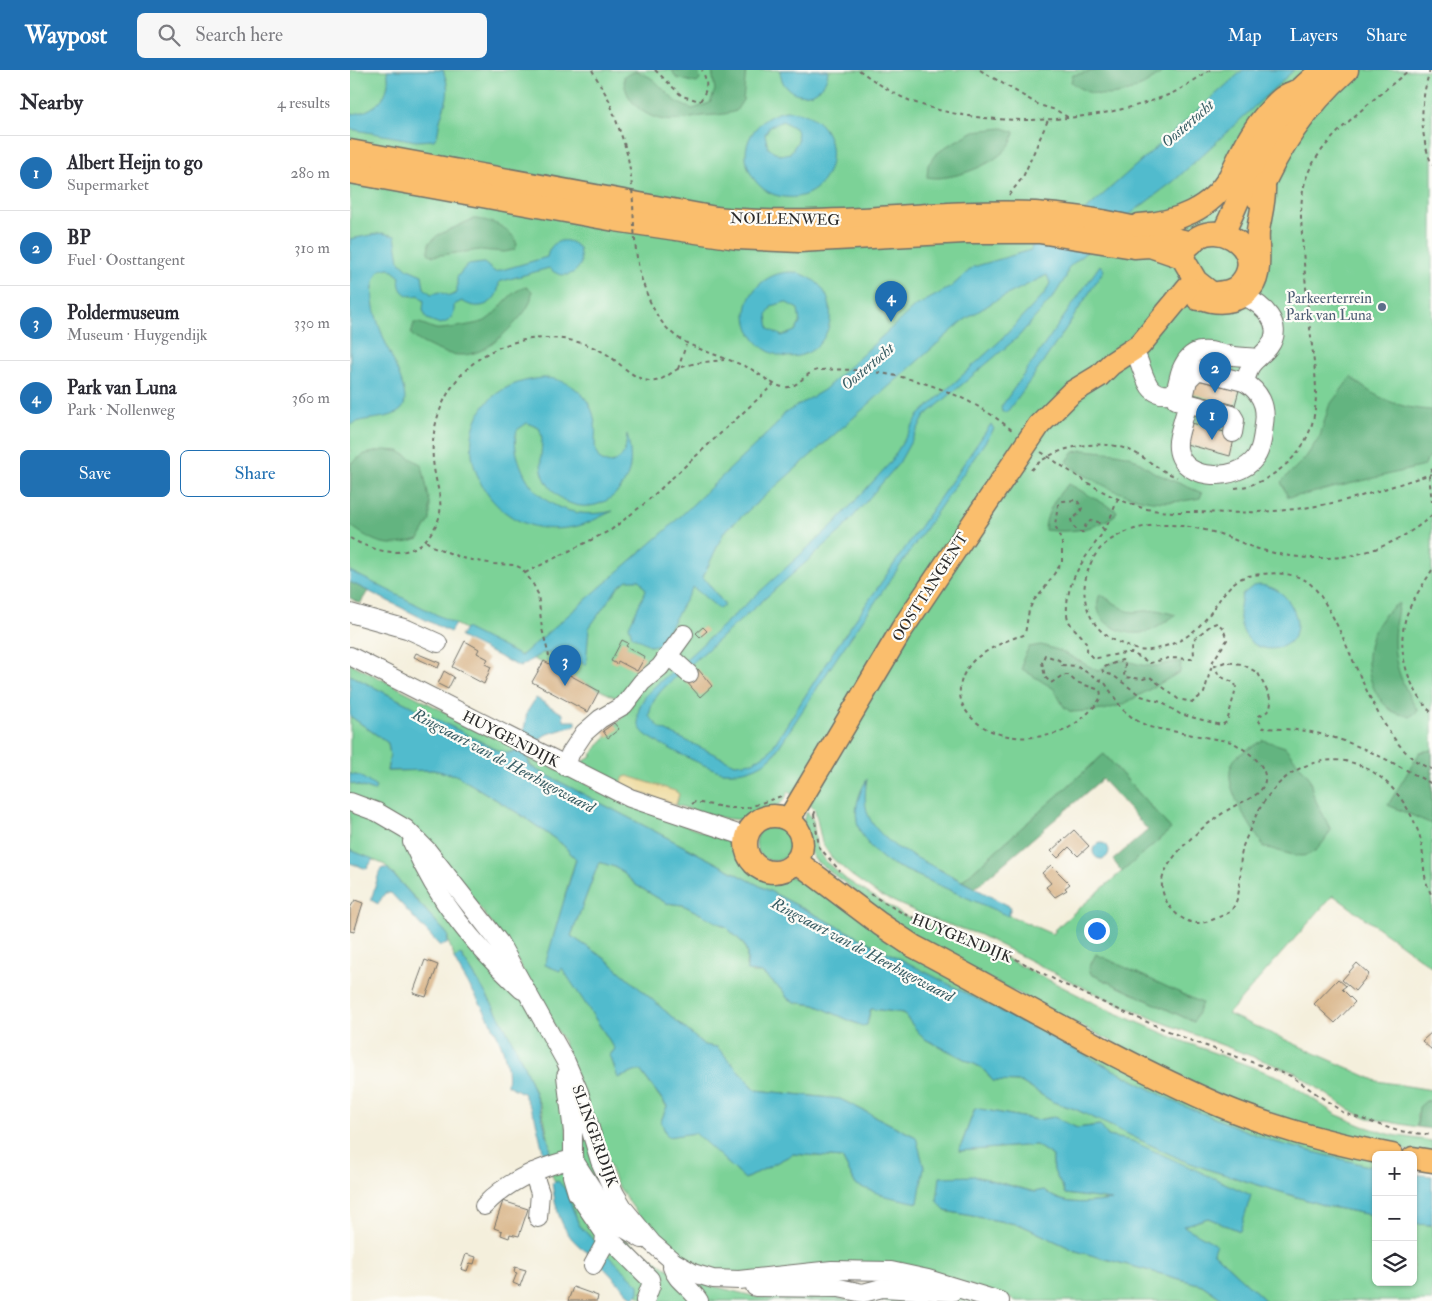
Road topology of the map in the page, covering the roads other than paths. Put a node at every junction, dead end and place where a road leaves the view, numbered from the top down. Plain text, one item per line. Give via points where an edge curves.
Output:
1 (1322, 70) edge
2 (1347, 70) edge
3 (1298, 92) junction
4 (350, 151) edge
5 (350, 172) edge
6 (1123, 225) junction
7 (1223, 233) junction
8 (1252, 253) junction
9 (1192, 274) junction
10 (1242, 296) junction
11 (1258, 358) junction
12 (1138, 359) junction
13 (1099, 376) junction
14 (1244, 382) junction
15 (1163, 396) junction
16 (1185, 403) junction
17 (1233, 433) dead end
18 (350, 613) edge
19 (684, 634) dead end
20 (438, 643) dead end
21 (350, 656) edge
22 (666, 658) junction
23 (689, 674) dead end
24 (566, 767) junction
25 (350, 802) edge
26 (794, 811) junction
27 (747, 837) junction
28 (796, 861) junction
29 (566, 1062) junction
30 (1372, 1151) edge
31 (1417, 1159) edge
32 (573, 1160) junction
33 (1432, 1161) edge
34 (533, 1172) junction
35 (484, 1206) dead end
36 (538, 1218) dead end
37 (605, 1234) junction
38 (652, 1243) junction
39 (674, 1262) junction
40 (593, 1265) dead end
41 (739, 1280) junction
42 (967, 1291) junction
43 (862, 1297) edge
44 (645, 1301) edge
45 (699, 1301) edge
46 (1000, 1301) edge

1 - 3 main road
2 - 8 main road via 1305,112 1287,138 1257,197
3 - 6 main road via 1286,94 1261,119 1250,134 1229,178 1208,201 1171,221
3 - 7 main road via 1282,110 1265,141
4 - 6 main road, NOLLENWEG via 688,214 748,221 846,221 998,213 1058,215
5 - 9 main road, NOLLENWEG via 737,238 800,241 982,231 1039,232 1134,246 1165,258
6 - 9 main road, NOLLENWEG
7 - 8 main road
7 - 9 main road via 1206,234
8 - 9 main road via 1241,284 1227,292
8 - 10 main road via 1257,276
9 - 10 main road via 1220,302
9 - 12 main road, OOSTTANGENT via 1167,335
9 - 13 main road, OOSTTANGENT via 1140,345
10 - 11 street via 1262,306 1272,321 1274,334 1270,346
11 - 14 street via 1250,366
11 - 15 street via 1208,350 1198,352 1181,370 1174,393
12 - 13 main road, OOSTTANGENT
12 - 15 street via 1149,386
13 - 26 main road, OOSTTANGENT via 1059,403 1027,443 902,629
14 - 16 street via 1198,370 1188,380
14 - 16 street via 1258,393 1266,414 1262,443 1256,457 1227,475 1196,472 1185,463 1178,441
15 - 16 street
16 - 17 street via 1232,415 1235,420
18 - 20 street via 407,629
19 - 22 street
21 - 24 street, HUYGENDIJK
22 - 23 street
22 - 24 street via 624,704 584,733 570,754
24 - 27 street, HUYGENDIJK via 630,798
25 - 29 street, SLINGERDIJK via 377,812 406,829 427,850 489,927 512,962
26 - 27 main road via 760,819
26 - 28 main road via 795,824 802,839
27 - 28 main road via 746,845 752,861 766,870 782,871
28 - 30 main road, HUYGENDIJK via 912,946 1158,1076 1222,1106 1273,1125
29 - 32 street
29 - 38 street, SLINGERDIJK via 580,1092 608,1180 624,1209
31 - 33 main road
32 - 34 street via 544,1166
32 - 37 street via 572,1176 577,1193
32 - 38 street via 620,1226
34 - 35 street via 494,1195
34 - 36 street via 540,1193
37 - 40 street via 604,1245
37 - 44 street via 650,1280
38 - 39 street, SLINGERDIJK
39 - 41 street, SLINGERDIJK via 713,1279
39 - 45 street via 674,1274
41 - 42 street, SLINGERDIJK via 854,1270 912,1274
41 - 43 street via 750,1287 838,1288
42 - 43 street via 882,1288
42 - 46 street, SLINGERDIJK

